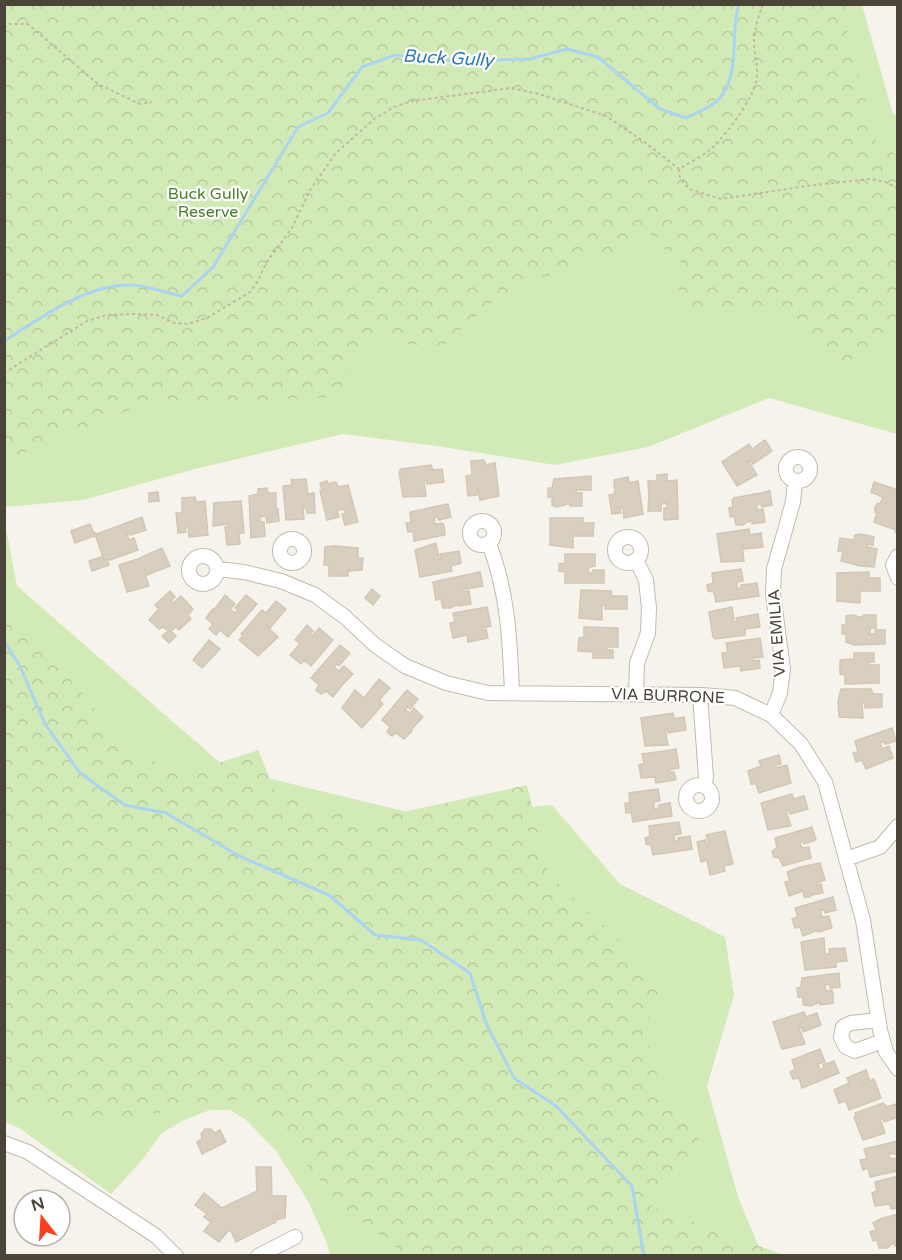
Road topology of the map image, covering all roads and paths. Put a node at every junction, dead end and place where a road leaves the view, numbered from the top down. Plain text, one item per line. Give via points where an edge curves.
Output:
1 (763, 4) edge
2 (4, 28) edge
3 (152, 102) dead end
4 (679, 169) junction
5 (897, 189) edge
6 (4, 373) edge
7 (795, 481) dead end
8 (489, 544) dead end
9 (897, 556) edge
10 (636, 560) dead end
11 (289, 562) dead end
12 (217, 569) dead end
13 (897, 578) edge
14 (281, 581) junction
15 (512, 693) junction
16 (636, 694) junction
17 (700, 695) junction
18 (771, 715) junction
19 (704, 786) dead end
20 (897, 826) edge
21 (846, 858) junction
22 (878, 1020) junction
23 (883, 1041) junction
24 (897, 1069) edge
25 (4, 1143) edge
26 (295, 1237) dead end
27 (176, 1256) edge
28 (258, 1256) edge

1 - 4 path via 754,44 757,80 748,100 713,147
2 - 3 path via 9,24 28,24 98,84 140,104
4 - 5 path via 680,178 689,189 722,199 870,179
4 - 6 path via 606,116 540,94 511,88 412,101 394,107 336,153 250,292 207,318 188,324 157,315 107,315 87,321
7 - 18 street, VIA EMILIA via 774,568 773,594 783,669 780,693
8 - 15 street via 506,601
9 - 13 street via 892,565
10 - 16 street via 646,580 649,608 648,633 637,663
11 - 14 street
12 - 14 street, VIA BURRONE
14 - 15 street, VIA BURRONE via 315,595 405,666 446,683 488,693
15 - 16 street, VIA BURRONE
16 - 17 street, VIA BURRONE
17 - 18 street, VIA BURRONE via 735,699
17 - 19 street
18 - 21 street, VIA BURRONE via 801,744 825,782
20 - 21 street via 880,847
21 - 22 street, VIA BURRONE via 863,920
22 - 23 street, VIA BURRONE
22 - 23 street via 851,1023 843,1028 841,1037 846,1047 855,1050
23 - 24 street, VIA BURRONE
25 - 27 street via 28,1152 156,1236
26 - 28 street

